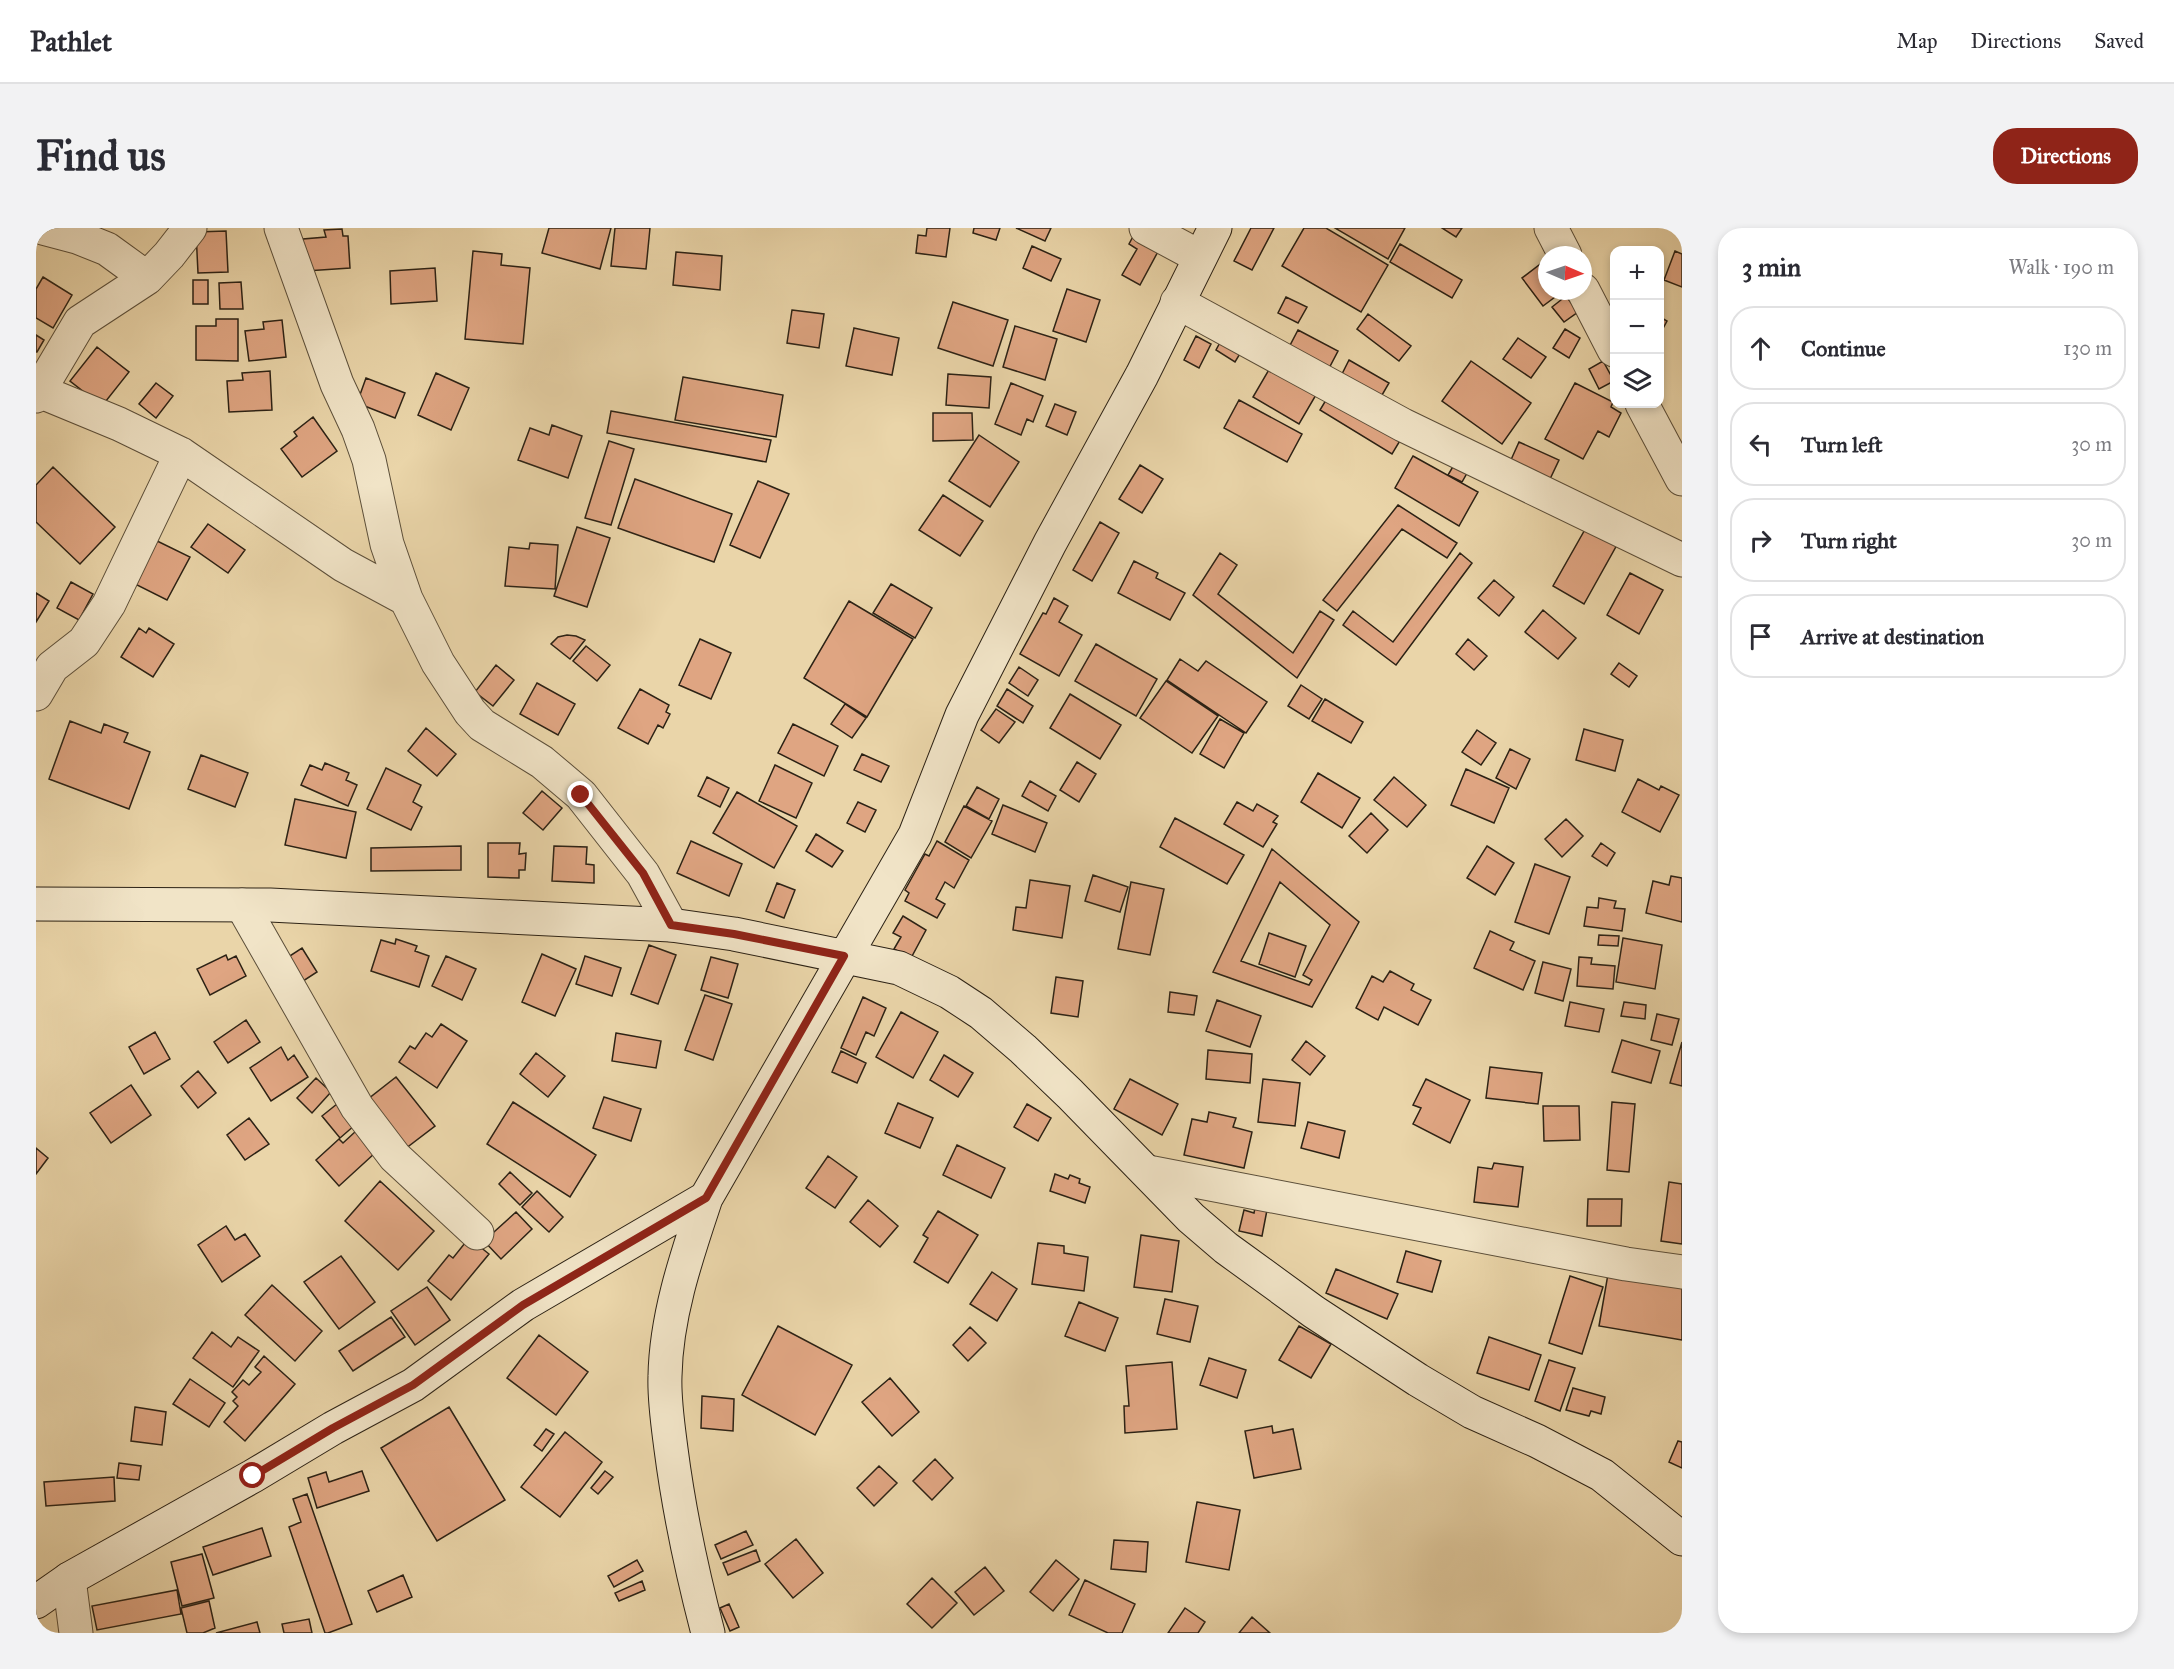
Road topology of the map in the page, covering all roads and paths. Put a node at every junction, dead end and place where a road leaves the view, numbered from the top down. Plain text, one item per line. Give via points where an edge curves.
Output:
1 (43, 228) edge
2 (190, 228) edge
3 (281, 228) edge
4 (1146, 228) edge
5 (1215, 228) edge
6 (1551, 228) edge
7 (1560, 246) edge
8 (1200, 257) junction
9 (147, 278) junction
10 (1588, 300) edge
11 (1178, 302) junction
12 (1610, 342) edge
13 (37, 394) edge
14 (1644, 408) edge
15 (181, 454) junction
16 (1682, 479) edge
17 (1682, 560) edge
18 (406, 599) junction
19 (36, 694) edge
20 (36, 904) edge
21 (242, 905) junction
22 (671, 925) junction
23 (844, 956) junction
24 (1148, 1172) junction
25 (706, 1198) junction
26 (477, 1233) dead end
27 (1682, 1272) edge
28 (1682, 1539) edge
29 (69, 1579) junction
30 (36, 1602) edge
31 (76, 1633) edge
32 (708, 1633) edge

1 - 9 street via 107,249
2 - 9 street
3 - 18 street via 369,460 387,544
4 - 8 street
5 - 8 street
6 - 7 street
8 - 11 street
9 - 13 street via 80,322
10 - 12 street
11 - 17 street via 1402,425
11 - 23 street via 962,715 915,835
13 - 15 street via 119,424
14 - 16 street
15 - 18 street via 343,565
15 - 19 street via 109,604 84,642 52,667
18 - 22 street via 438,663 470,712 482,725 542,762 581,795 643,873
20 - 21 street
21 - 22 street
21 - 26 street via 357,1107 395,1156
22 - 23 street
23 - 24 street via 899,968 949,992 981,1013 1071,1094
23 - 25 street
24 - 27 street
24 - 28 street via 1226,1248 1314,1312 1472,1412 1602,1475
25 - 29 street via 523,1305 413,1385
25 - 32 street via 671,1320 664,1376 676,1487
29 - 30 street
29 - 31 street

